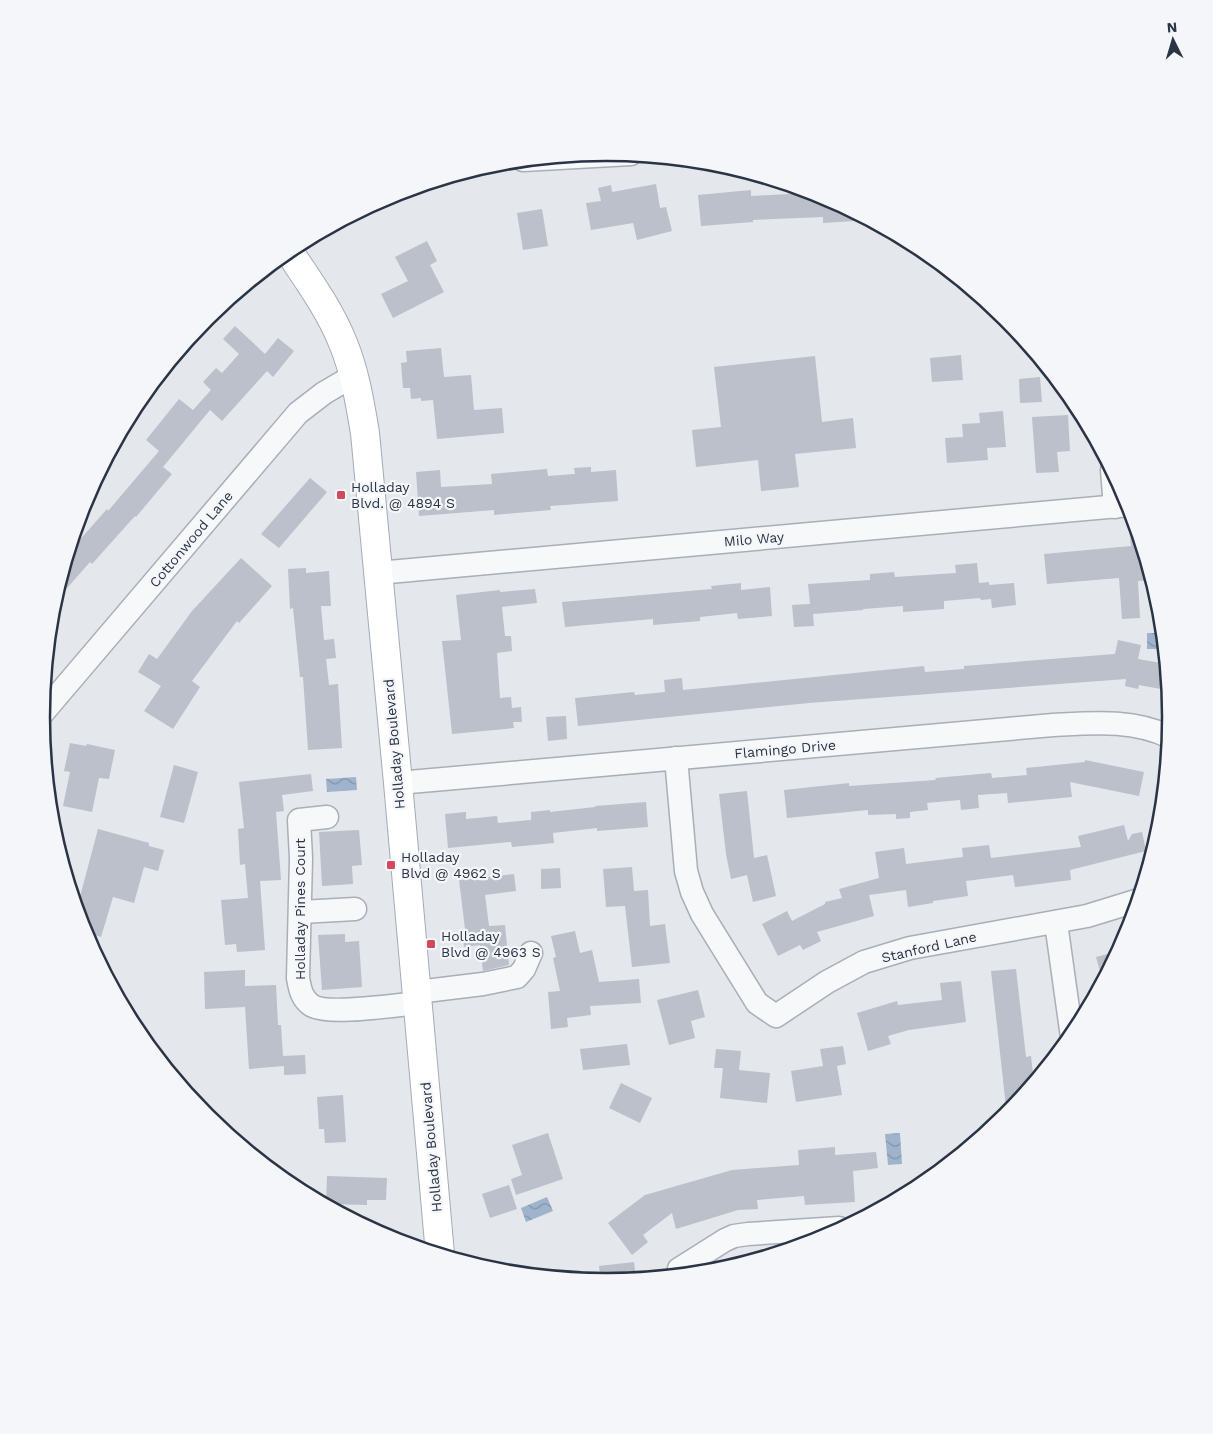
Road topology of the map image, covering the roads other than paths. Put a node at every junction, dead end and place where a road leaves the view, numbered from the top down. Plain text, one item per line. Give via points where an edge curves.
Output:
1 (293, 257) edge
2 (353, 376) junction
3 (1122, 506) edge
4 (378, 573) junction
5 (50, 705) edge
6 (1163, 733) edge
7 (676, 758) junction
8 (398, 783) junction
9 (327, 817) dead end
10 (1131, 903) edge
11 (355, 909) dead end
12 (301, 912) junction
13 (1056, 923) junction
14 (531, 953) dead end
15 (418, 997) junction
16 (1070, 1024) edge
17 (823, 1229) edge
18 (439, 1248) edge
19 (679, 1269) edge

1 - 2 main road, Holladay Boulevard via 327,312 343,344
2 - 4 main road, Holladay Boulevard via 366,442
2 - 5 street, Cottonwood Lane via 298,413
3 - 4 street, Milo Way
4 - 8 main road, Holladay Boulevard
6 - 7 street, Flamingo Drive via 1101,722
7 - 8 street, Flamingo Drive
7 - 13 street, Stanford Lane via 686,870 692,892 757,1003 776,1016 864,962 952,939
8 - 15 main road, Holladay Boulevard
9 - 12 street, Holladay Pines Court via 298,820
10 - 13 street, Stanford Lane
11 - 12 street
12 - 15 street, Holladay Pines Court via 298,978 301,995 311,1005 326,1010
13 - 16 street
14 - 15 street, Holladay Pines Court via 517,977
15 - 18 main road, Holladay Boulevard
17 - 19 street via 734,1236

